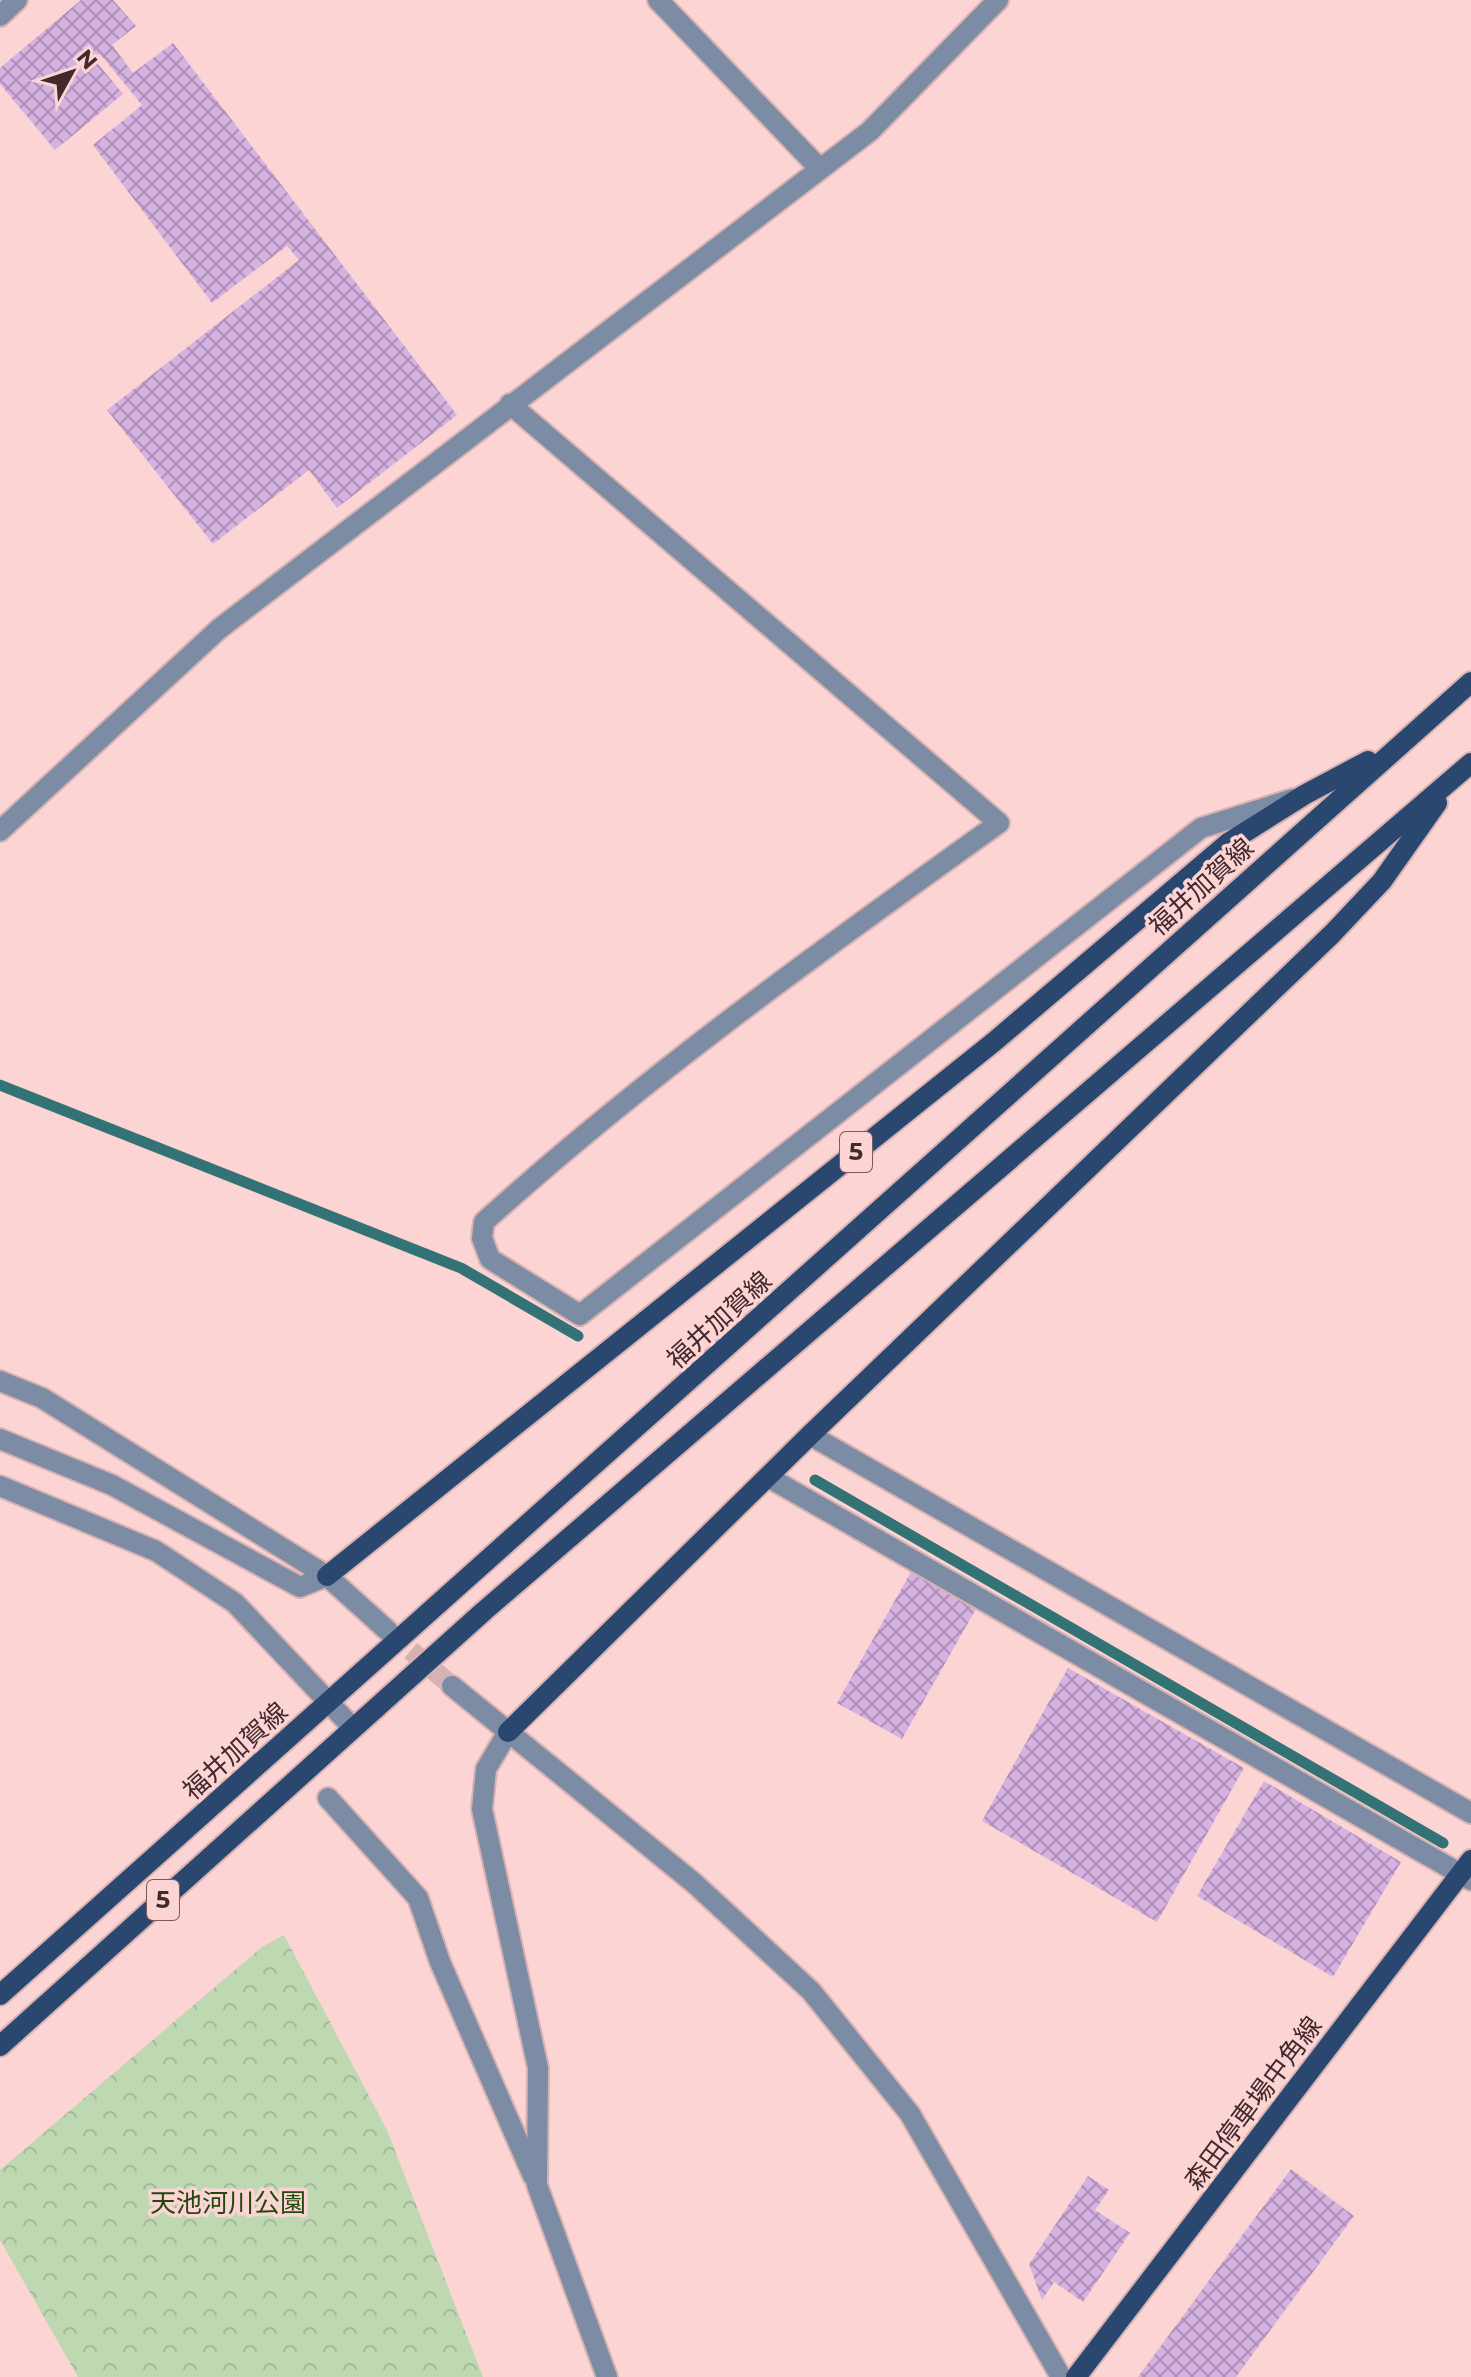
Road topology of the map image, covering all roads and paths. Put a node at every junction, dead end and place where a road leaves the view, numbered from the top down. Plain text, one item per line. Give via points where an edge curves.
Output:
1 (17, 0) edge
2 (658, 0) edge
3 (998, 0) edge
4 (0, 16) edge
5 (820, 169) junction
6 (510, 404) junction
7 (1471, 682) edge
8 (1396, 747) junction
9 (1463, 770) edge
10 (1304, 795) junction
11 (0, 831) edge
12 (0, 1381) edge
13 (810, 1435) junction
14 (0, 1439) edge
15 (768, 1477) junction
16 (0, 1486) edge
17 (327, 1576) junction
18 (388, 1631) tunnel mouth
19 (452, 1686) tunnel mouth
20 (328, 1702) junction
21 (352, 1727) junction
22 (508, 1732) junction
23 (328, 1798) dead end
24 (1471, 1813) edge
25 (1467, 1871) edge
26 (0, 1995) edge
27 (0, 2046) edge
28 (537, 2185) junction
29 (607, 2377) edge
30 (1061, 2377) edge
31 (1076, 2377) edge

1 - 4 street
2 - 5 street
3 - 5 street via 870,131
5 - 6 street
6 - 10 street via 999,823 570,1144 484,1222 482,1238 490,1259 580,1315 1201,828
6 - 11 street via 219,629
7 - 8 main road, 福井加賀線 / 5
8 - 10 main road, 5
8 - 20 main road, 福井加賀線 / 5
9 - 13 main road, 5 via 1382,881 1332,934
9 - 21 main road, 5
10 - 17 main road, 5 via 1228,843 995,1041
12 - 17 street via 42,1398
13 - 15 main road, 5
13 - 24 street
14 - 17 street via 112,1485 300,1587
15 - 22 main road, 5
15 - 25 street
16 - 20 street via 156,1551 235,1603
17 - 18 street
19 - 22 street
20 - 21 street
20 - 26 main road, 福井加賀線 / 5
21 - 27 main road, 5
22 - 28 street via 486,1769 482,1809 538,2068
22 - 30 street via 694,1883 811,1991 910,2114
23 - 28 street via 418,1898 440,1962
25 - 31 main road, 森田停車場中角線
28 - 29 street

